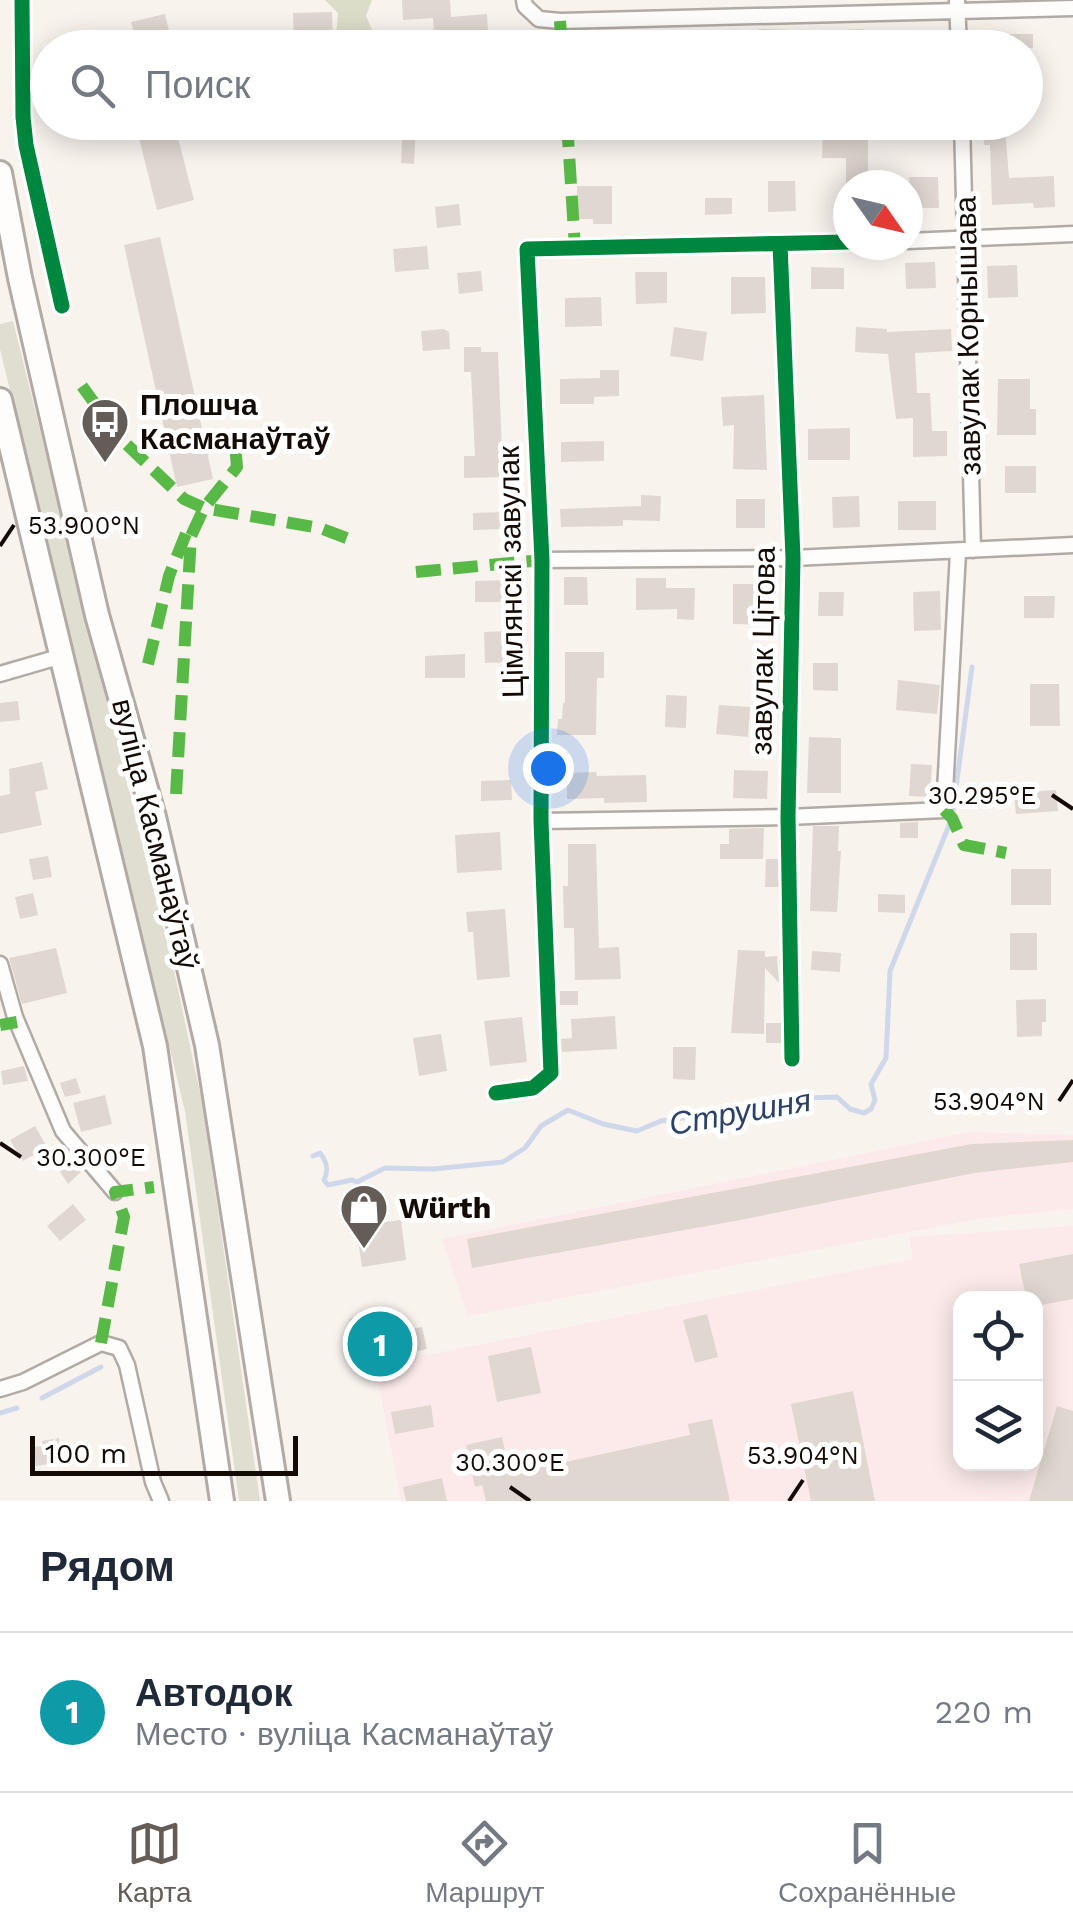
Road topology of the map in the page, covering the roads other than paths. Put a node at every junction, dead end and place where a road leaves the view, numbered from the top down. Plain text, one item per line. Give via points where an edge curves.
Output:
1 (524, 0) edge
2 (957, 4) edge
3 (1073, 8) edge
4 (958, 30) edge
5 (963, 140) edge
6 (0, 173) edge
7 (1073, 234) edge
8 (967, 239) junction
9 (923, 240) edge
10 (833, 242) edge
11 (780, 244) junction
12 (0, 400) edge
13 (1073, 545) edge
14 (966, 551) junction
15 (793, 558) junction
16 (542, 560) junction
17 (62, 656) junction
18 (0, 674) edge
19 (788, 817) junction
20 (541, 822) junction
21 (0, 964) edge
22 (792, 1059) dead end
23 (496, 1093) dead end
24 (115, 1192) dead end
25 (0, 1389) edge
26 (161, 1501) edge
27 (222, 1501) edge
28 (278, 1501) edge

1 - 2 street via 539,19 560,21
2 - 3 street
2 - 4 street
5 - 8 street, завулак Корнышава
6 - 28 main road, вуліца Касманаўтаў via 97,614 154,818 206,1045
7 - 8 street
8 - 9 street
8 - 14 street, завулак Корнышава
10 - 11 street
11 - 15 street, завулак Цітова
11 - 16 street, Цімлянскі завулак via 527,249
12 - 17 main road, вуліца Касманаўтаў
13 - 14 street
14 - 15 street
14 - 19 street, завулак Корнышава via 944,810
15 - 16 street
15 - 19 street, завулак Цітова
16 - 20 street, Цімлянскі завулак
17 - 18 street
17 - 27 main road, вуліца Касманаўтаў via 155,1046
19 - 20 street
19 - 22 street, завулак Цітова
20 - 23 street, Цімлянскі завулак via 551,1072 533,1088
21 - 24 street via 14,1016 63,1132
25 - 26 street via 101,1343 119,1348

